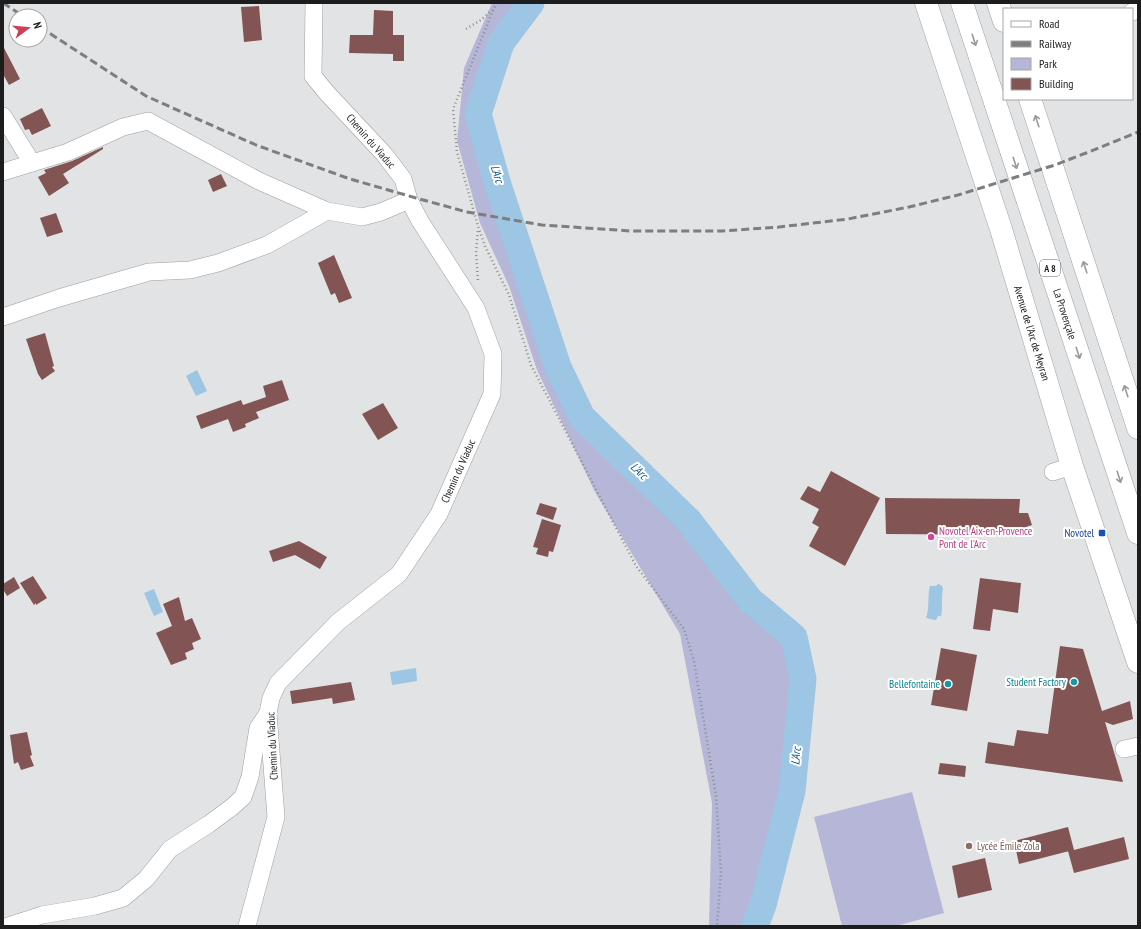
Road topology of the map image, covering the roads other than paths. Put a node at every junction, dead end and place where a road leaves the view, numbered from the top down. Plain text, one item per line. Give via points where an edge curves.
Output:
1 (314, 3) edge
2 (926, 3) edge
3 (962, 3) edge
4 (998, 3) edge
5 (1003, 18) edge
6 (1030, 100) edge
7 (3, 116) edge
8 (32, 163) junction
9 (3, 172) edge
10 (409, 200) junction
11 (327, 211) junction
12 (3, 317) edge
13 (1138, 428) edge
14 (1138, 533) edge
15 (1138, 662) edge
16 (268, 713) junction
17 (8, 926) edge
18 (247, 926) edge

1 - 10 street, Chemin du Viaduc via 314,76 384,154 403,179
2 - 15 main road, Avenue de l'Arc de Meyran via 998,221 1063,469
3 -> 14 main road, La Provençale / A 8
4 - 5 main road
13 -> 6 main road
7 - 8 street
8 - 9 street
8 - 11 street via 68,152 123,127 148,121 259,181
10 - 11 street via 382,212 362,217
10 - 16 street, Chemin du Viaduc via 476,308 493,354 492,394 439,514 399,574 338,622 278,683 270,698
11 - 12 street via 266,245 218,263 190,270 150,272
16 - 17 street via 258,728 250,777 243,797 232,808 170,849 146,879 123,898 95,906 42,915
16 - 18 street, Chemin du Viaduc via 276,817

